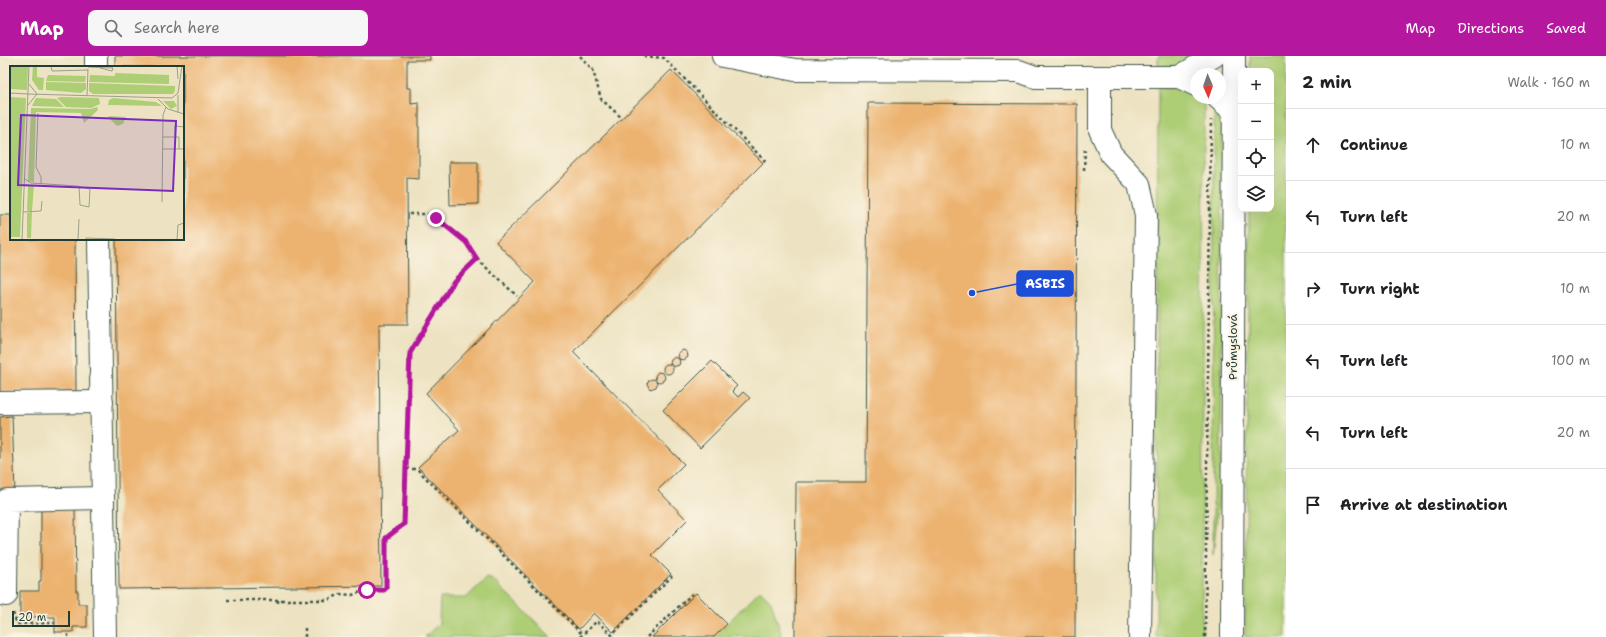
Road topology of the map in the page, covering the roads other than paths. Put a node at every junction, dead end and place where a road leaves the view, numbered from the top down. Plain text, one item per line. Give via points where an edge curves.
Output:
1 (723, 56) edge
2 (1214, 56) edge
3 (1234, 56) edge
4 (781, 62) edge
5 (1100, 77) junction
6 (1188, 81) edge
7 (1226, 105) edge
8 (99, 240) edge
9 (102, 402) junction
10 (0, 403) edge
11 (103, 498) junction
12 (3, 500) edge
13 (3, 595) edge
14 (105, 637) edge
15 (1140, 637) edge
16 (1232, 637) edge

1 - 4 main road
2 - 6 main road
3 - 7 main road, Průmyslová
4 - 5 main road via 795,70 1018,71 1035,77
5 - 6 main road
5 - 15 main road via 1100,130 1111,154 1140,184 1146,215
7 - 16 main road, Průmyslová
8 - 9 main road
9 - 10 main road
9 - 11 main road
11 - 12 main road
11 - 14 main road
12 - 13 main road

